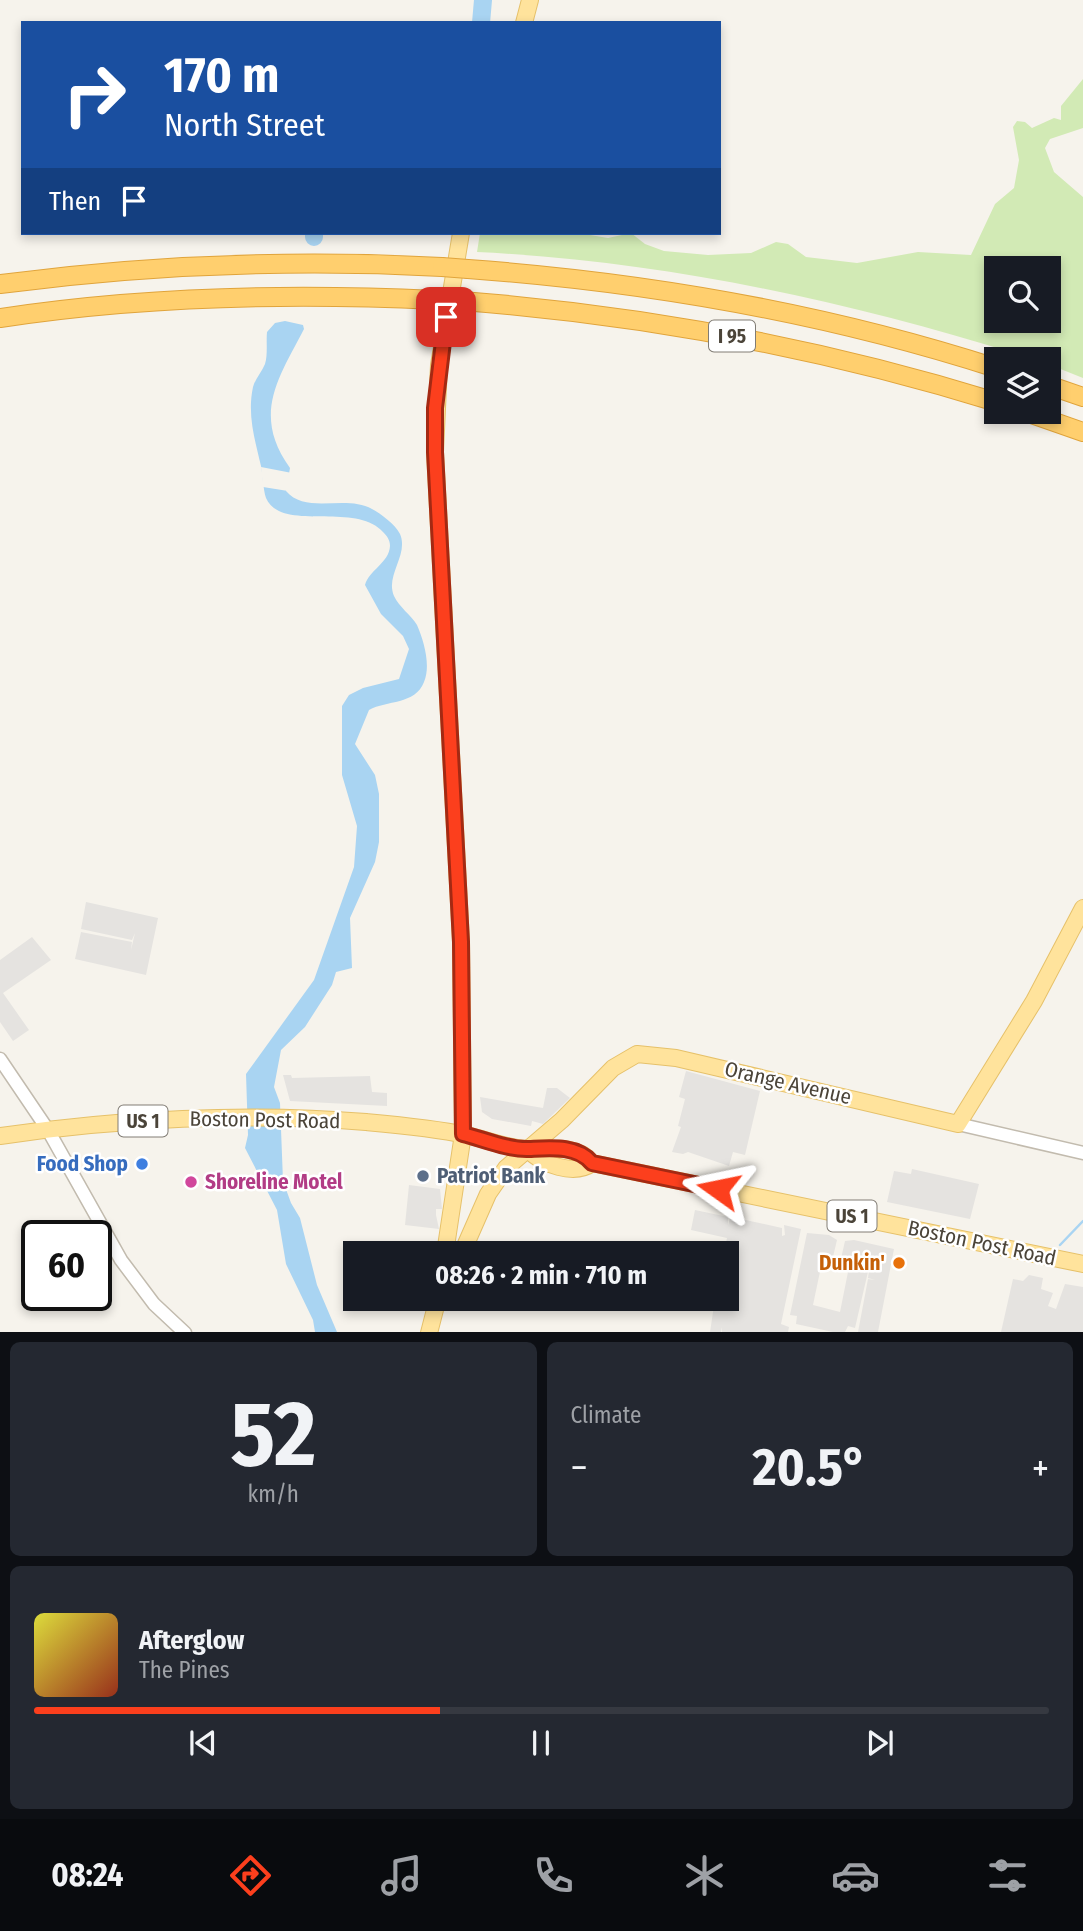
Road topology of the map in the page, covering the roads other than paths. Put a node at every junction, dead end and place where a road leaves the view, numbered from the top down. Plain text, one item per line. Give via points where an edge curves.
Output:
1 (530, 0) edge
2 (525, 21) edge
3 (461, 235) edge
4 (0, 284) edge
5 (0, 318) edge
6 (984, 365) edge
7 (1061, 389) edge
8 (1083, 397) edge
9 (984, 399) edge
10 (1060, 424) edge
11 (1083, 432) edge
12 (1083, 908) edge
13 (0, 1059) edge
14 (958, 1124) junction
15 (48, 1130) junction
16 (463, 1134) junction
17 (0, 1136) edge
18 (528, 1149) junction
19 (1083, 1153) edge
20 (447, 1241) edge
21 (467, 1241) edge
22 (1083, 1264) edge
23 (435, 1311) edge
24 (185, 1332) edge
25 (429, 1332) edge

1 - 2 main road
3 - 16 main road via 439,365 435,452 461,942
4 - 6 highway, I 95, bridge via 205,266 316,263 468,268 713,299 849,327
5 - 9 highway, I 95, bridge via 233,298 463,301 616,317 752,340
7 - 8 highway
10 - 11 highway
12 - 14 main road via 1034,1001
13 - 15 street
14 - 18 main road, Orange Avenue via 642,1053 619,1063
14 - 19 street
15 - 16 main road, Boston Post Road / US 1 via 238,1119 367,1122
15 - 17 main road, Boston Post Road / US 1
15 - 24 street via 121,1260 153,1304
16 - 18 main road, Boston Post Road / US 1
16 - 20 main road
18 - 21 main road, Orange Avenue via 506,1168 488,1194
18 - 22 main road, Boston Post Road / US 1 via 548,1147 578,1153 592,1163
23 - 25 main road

